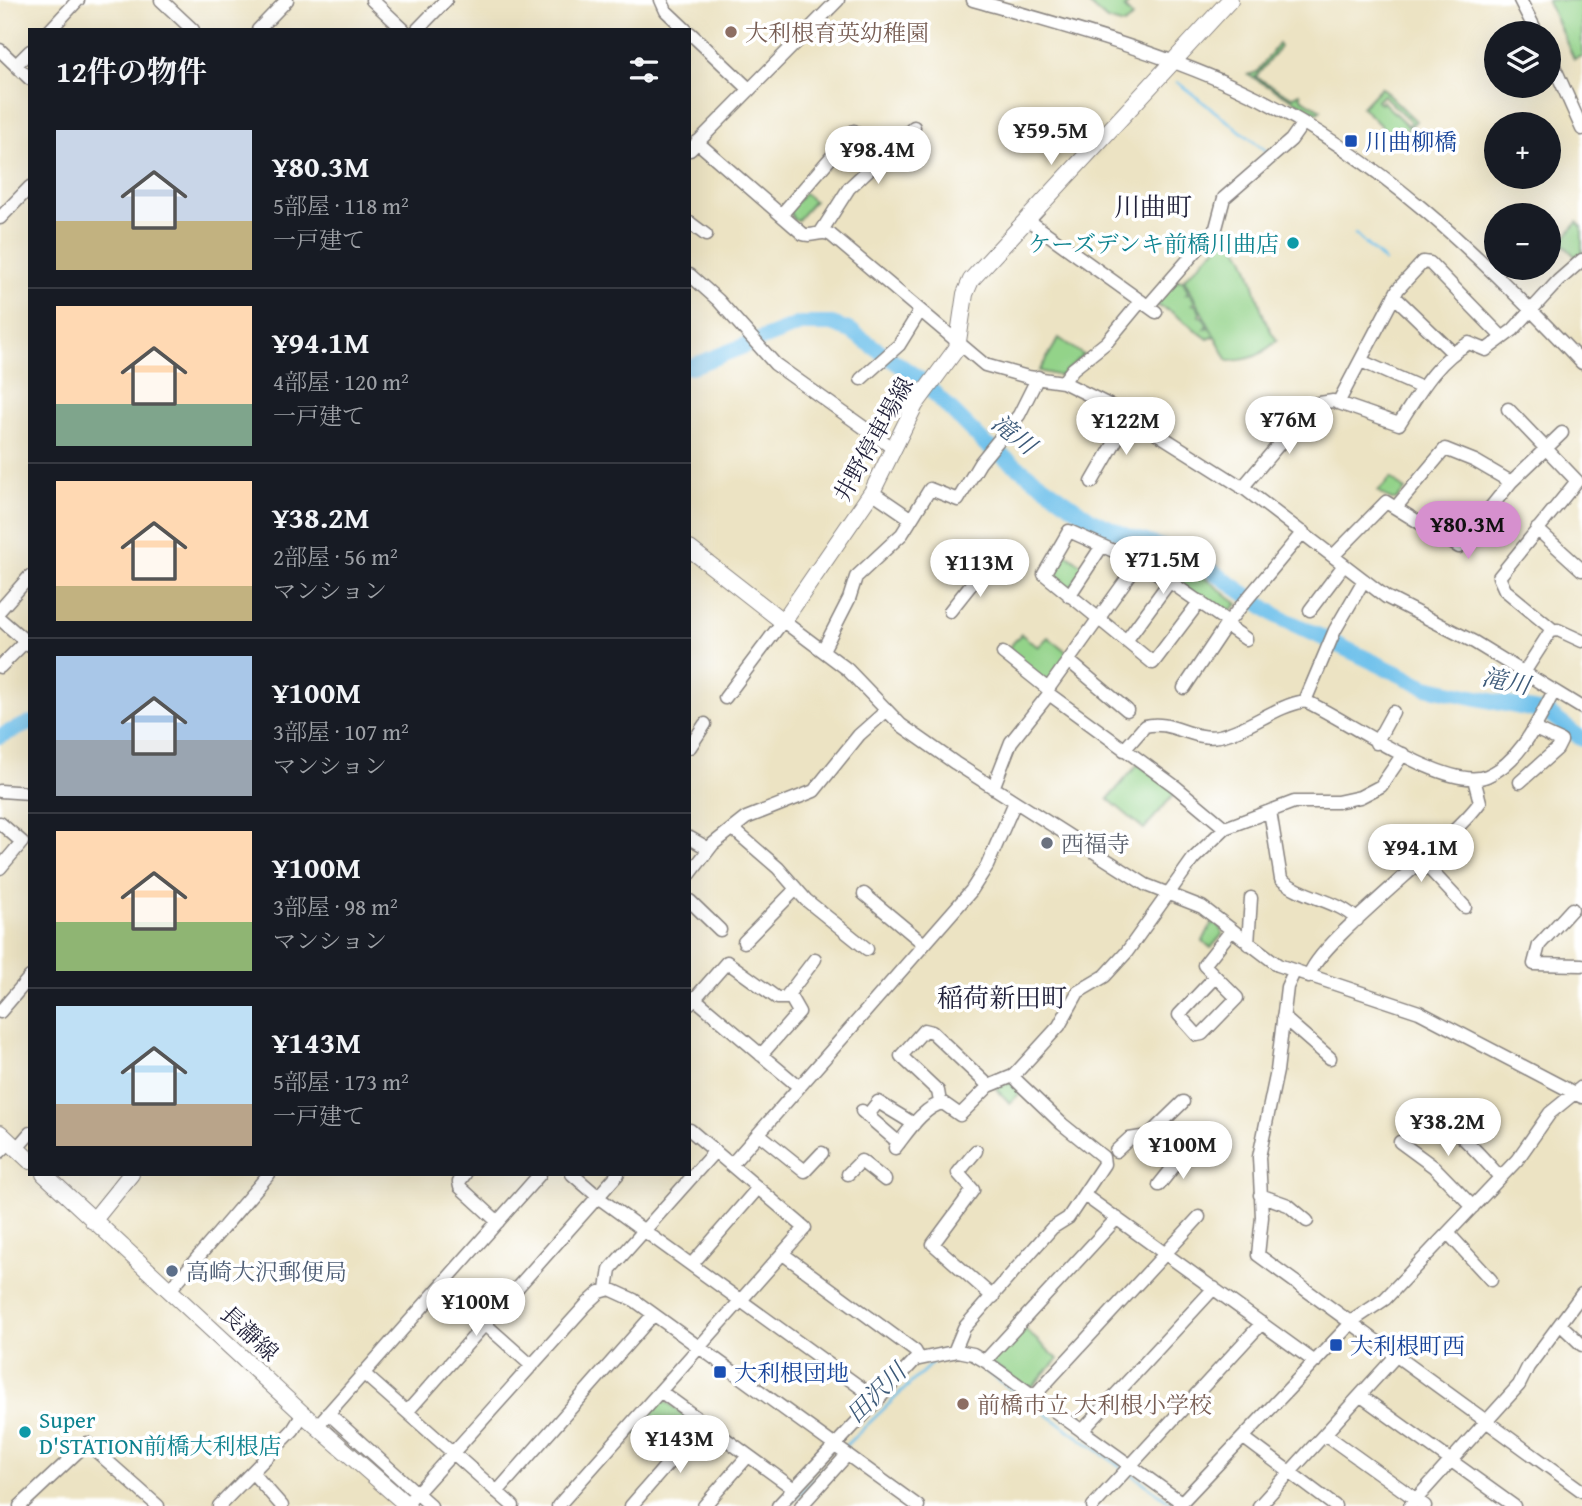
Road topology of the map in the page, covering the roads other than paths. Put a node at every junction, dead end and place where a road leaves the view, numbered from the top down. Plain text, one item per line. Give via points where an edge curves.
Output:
1 (78, 0) edge
2 (161, 0) edge
3 (287, 0) edge
4 (372, 0) edge
5 (446, 0) edge
6 (661, 0) edge
7 (838, 0) edge
8 (973, 0) edge
9 (1230, 0) edge
10 (1520, 0) edge
11 (1531, 21) edge
12 (52, 28) edge
13 (191, 28) edge
14 (260, 28) edge
15 (402, 28) edge
16 (419, 28) edge
17 (685, 28) edge
18 (691, 34) edge
19 (0, 50) edge
20 (28, 53) edge
21 (1173, 61) junction
22 (16, 65) junction
23 (28, 77) edge
24 (1561, 81) edge
25 (748, 88) junction
26 (1303, 123) junction
27 (914, 127) dead end
28 (1582, 129) edge
29 (854, 131) dead end
30 (693, 146) edge
31 (28, 189) edge
32 (781, 215) junction
33 (0, 218) edge
34 (1028, 220) junction
35 (691, 224) edge
36 (821, 232) junction
37 (706, 236) dead end
38 (1582, 260) edge
39 (691, 276) edge
40 (1394, 296) junction
41 (1148, 307) junction
42 (920, 311) junction
43 (1533, 311) junction
44 (1502, 337) junction
45 (960, 344) junction
46 (1452, 352) junction
47 (1361, 361) junction
48 (1582, 363) edge
49 (1038, 377) junction
50 (861, 379) dead end
51 (1063, 382) junction
52 (1422, 388) junction
53 (1338, 403) junction
54 (1508, 409) dead end
55 (1130, 416) junction
56 (1562, 433) dead end
57 (1545, 447) junction
58 (894, 449) junction
59 (1092, 482) dead end
60 (1511, 482) junction
61 (1242, 488) junction
62 (872, 492) junction
63 (1396, 507) junction
64 (911, 518) junction
65 (1537, 529) junction
66 (1303, 532) junction
67 (1102, 546) junction
68 (691, 550) edge
69 (1333, 556) junction
70 (1139, 562) junction
71 (1344, 565) junction
72 (985, 567) dead end
73 (1582, 570) edge
74 (28, 578) edge
75 (1364, 580) junction
76 (1170, 581) junction
77 (1069, 596) junction
78 (1200, 601) junction
79 (0, 610) edge
80 (1310, 610) dead end
81 (950, 611) dead end
82 (0, 619) edge
83 (1098, 619) junction
84 (783, 621) junction
85 (1227, 624) junction
86 (1552, 631) junction
87 (1246, 639) dead end
88 (1126, 641) junction
89 (1582, 641) edge
90 (27, 644) edge
91 (823, 650) junction
92 (1003, 653) dead end
93 (1069, 661) junction
94 (0, 667) edge
95 (1523, 674) junction
96 (1184, 688) dead end
97 (1048, 692) junction
98 (725, 698) dead end
99 (1550, 699) junction
100 (1305, 701) junction
101 (1582, 708) edge
102 (1127, 710) dead end
103 (886, 711) junction
104 (1393, 712) dead end
105 (705, 724) dead end
106 (1535, 727) junction
107 (1376, 743) junction
108 (691, 745) edge
109 (1124, 750) junction
110 (1403, 754) junction
111 (1474, 779) junction
112 (1520, 782) dead end
113 (993, 788) junction
114 (0, 791) edge
115 (28, 793) edge
116 (1015, 802) junction
117 (1270, 811) junction
118 (0, 823) edge
119 (733, 828) junction
120 (1225, 828) junction
121 (691, 839) edge
122 (709, 849) junction
123 (1422, 861) junction
124 (0, 868) edge
125 (691, 873) edge
126 (794, 890) junction
127 (864, 894) dead end
128 (1167, 895) junction
129 (1251, 898) dead end
130 (691, 902) edge
131 (1465, 907) dead end
132 (1572, 909) dead end
133 (1357, 920) junction
134 (720, 930) dead end
135 (1231, 931) junction
136 (744, 942) dead end
137 (925, 944) junction
138 (1248, 944) junction
139 (867, 949) dead end
140 (815, 959) dead end
141 (1582, 965) edge
142 (1294, 972) junction
143 (1309, 977) junction
144 (1214, 978) junction
145 (28, 979) edge
146 (786, 997) junction
147 (692, 1001) edge
148 (0, 1012) edge
149 (1283, 1017) junction
150 (761, 1055) junction
151 (1331, 1058) dead end
152 (1013, 1076) junction
153 (798, 1086) junction
154 (989, 1087) junction
155 (1579, 1092) edge
156 (940, 1102) junction
157 (1183, 1102) dead end
158 (1423, 1110) dead end
159 (914, 1124) junction
160 (691, 1131) edge
161 (28, 1134) edge
162 (759, 1134) junction
163 (1400, 1142) dead end
164 (7, 1144) edge
165 (715, 1151) junction
166 (976, 1151) dead end
167 (1116, 1152) dead end
168 (822, 1153) dead end
169 (1182, 1156) dead end
170 (28, 1160) edge
171 (731, 1165) junction
172 (848, 1174) dead end
173 (46, 1176) edge
174 (129, 1176) edge
175 (267, 1176) edge
176 (464, 1176) edge
177 (538, 1176) edge
178 (574, 1176) edge
179 (616, 1176) edge
180 (1500, 1177) junction
181 (885, 1180) dead end
182 (1159, 1185) dead end
183 (758, 1188) junction
184 (1084, 1195) junction
185 (1260, 1195) junction
186 (598, 1197) junction
187 (1473, 1207) junction
188 (1199, 1217) dead end
189 (1117, 1218) junction
190 (93, 1221) junction
191 (1307, 1221) dead end
192 (498, 1222) junction
193 (644, 1230) junction
194 (1448, 1233) junction
195 (783, 1254) junction
196 (1166, 1254) junction
197 (692, 1264) junction
198 (1491, 1280) dead end
199 (442, 1286) junction
200 (1214, 1288) junction
201 (607, 1289) junction
202 (169, 1291) junction
203 (1581, 1296) edge
204 (993, 1297) junction
205 (741, 1300) junction
206 (653, 1315) junction
207 (1262, 1323) junction
208 (1351, 1323) junction
209 (485, 1324) junction
210 (1560, 1324) junction
211 (1582, 1345) edge
212 (699, 1348) junction
213 (954, 1352) junction
214 (1395, 1357) junction
215 (919, 1358) junction
216 (985, 1361) junction
217 (1315, 1362) junction
218 (532, 1366) junction
219 (363, 1373) junction
220 (660, 1391) junction
221 (1034, 1396) junction
222 (1361, 1396) junction
223 (878, 1400) junction
224 (407, 1412) junction
225 (302, 1413) junction
226 (328, 1413) junction
227 (703, 1423) junction
228 (1488, 1423) junction
229 (317, 1426) junction
230 (1082, 1431) junction
231 (1326, 1435) junction
232 (1244, 1438) junction
233 (835, 1446) junction
234 (454, 1454) junction
235 (847, 1455) junction
236 (748, 1456) junction
237 (1453, 1461) junction
238 (1130, 1466) junction
239 (251, 1472) junction
240 (1289, 1474) junction
241 (794, 1489) junction
242 (1582, 1491) edge
243 (497, 1492) junction
244 (223, 1501) edge
245 (409, 1503) edge
246 (809, 1503) edge
247 (1180, 1504) edge
248 (1417, 1504) edge
249 (20, 1506) edge
250 (158, 1506) edge
251 (239, 1506) edge
252 (282, 1506) edge
253 (431, 1506) edge
254 (513, 1506) edge
255 (558, 1506) edge
256 (631, 1506) edge
257 (704, 1506) edge
258 (778, 1506) edge
259 (918, 1506) edge
260 (1093, 1506) edge
261 (1259, 1506) edge
262 (1335, 1506) edge
263 (1514, 1506) edge

1 - 12 street
2 - 13 street
3 - 14 street
4 - 15 street
5 - 16 street
6 - 17 street
7 - 25 street
8 - 21 street
9 - 21 main road, 井野停車場線
10 - 11 street
18 - 25 street
19 - 22 street
20 - 22 street
21 - 26 street via 1238,88
21 - 34 main road, 井野停車場線
22 - 23 street
24 - 28 street
25 - 30 street
26 - 41 street via 1291,140 1224,198 1216,228
26 - 43 street via 1420,204
27 - 36 street via 849,188
29 - 32 street
30 - 32 street
31 - 33 street
32 - 36 street via 803,234
34 - 41 street
34 - 45 main road, 井野停車場線 via 968,285
35 - 37 street
36 - 42 street via 831,235
38 - 43 street
39 - 58 street via 712,293 760,351
40 - 44 street via 1421,264 1428,262
40 - 46 street
40 - 47 street
41 - 51 street
42 - 45 street
42 - 50 street via 897,346
43 - 44 street
43 - 48 street
44 - 46 street via 1484,351 1469,342
45 - 49 street via 989,367
45 - 58 main road, 井野停車場線 via 921,397
46 - 52 street
47 - 52 street
47 - 53 street
49 - 51 street
49 - 64 street via 1019,415 985,456 958,500 930,489
51 - 55 street
52 - 53 street via 1396,425
53 - 61 street via 1324,400 1305,411
54 - 57 street
55 - 59 street
55 - 61 street
56 - 57 street
57 - 60 street
57 - 65 street via 1577,483
58 - 62 main road, 井野停車場線
60 - 63 street via 1475,460 1445,449
60 - 63 street via 1459,548
61 - 66 street
62 - 64 street
62 - 84 main road, 井野停車場線
63 - 69 street via 1384,502
64 - 91 street via 902,534 856,577
65 - 73 street
65 - 86 street via 1498,579
66 - 69 street
66 - 85 street
67 - 70 street
67 - 77 street
67 - 77 street via 1069,531 1044,574
68 - 84 main road
69 - 71 street
70 - 76 street
70 - 83 street
71 - 75 street
71 - 80 street
72 - 81 street
74 - 79 street
75 - 95 street
75 - 100 street via 1335,630
76 - 78 street
76 - 88 street
77 - 83 street
78 - 85 street
78 - 88 street via 1153,663
82 - 90 street
83 - 88 street
83 - 93 street
84 - 91 street
84 - 98 street
85 - 87 street
85 - 96 street
86 - 89 street
86 - 95 street
90 - 94 street
91 - 103 street via 857,678
92 - 97 street
93 - 97 street
93 - 102 street
95 - 99 street
97 - 109 street
97 - 113 street via 1011,742
99 - 101 street
99 - 106 street
100 - 107 street
100 - 109 street via 1220,736 1190,734 1162,723 1145,726
103 - 113 street
103 - 119 street via 852,742 814,791 749,816
104 - 107 street
105 - 108 street
106 - 111 street via 1501,767
106 - 112 street via 1561,741 1558,749
107 - 110 street
109 - 120 street
110 - 111 street via 1424,766
110 - 117 street via 1385,780 1368,793 1337,802 1299,801
111 - 123 street via 1480,804
113 - 116 street
114 - 115 street
116 - 128 street
116 - 137 street via 988,866
117 - 120 street
117 - 133 street via 1280,878 1347,910
118 - 124 street via 22,842
119 - 122 street
119 - 126 street via 778,868
120 - 128 street via 1193,859
121 - 122 street
122 - 125 street
123 - 131 street
123 - 133 street
126 - 136 street
126 - 139 street
127 - 137 street
128 - 135 street via 1202,907
128 - 152 street via 1133,944 1105,976 1078,992 1059,1026
129 - 138 street
130 - 134 street
132 - 141 street via 1539,945 1534,964
133 - 143 street via 1313,965
135 - 138 street
135 - 144 street via 1204,965
137 - 153 street
138 - 142 street
140 - 146 street
142 - 143 street
142 - 149 street
143 - 155 street via 1419,1013
144 - 144 street via 1237,998 1198,1036 1180,1014
145 - 148 street
146 - 147 street via 777,998 727,962
146 - 150 street via 799,1012
147 - 150 street
149 - 151 street
149 - 185 street via 1259,1157
150 - 153 street
152 - 154 street
152 - 184 street via 1103,1157 1101,1172
153 - 162 street
154 - 156 street via 960,1115
154 - 156 street via 932,1032 924,1030 901,1056 938,1091
155 - 180 street via 1550,1113
156 - 159 street
157 - 167 street via 1148,1136 1129,1139
158 - 180 street via 1485,1158
159 - 159 street via 878,1102 864,1113 897,1145
160 - 165 street
161 - 164 street
162 - 168 street via 806,1171
162 - 171 street
163 - 187 street via 1434,1167
164 - 170 main road
165 - 171 street
165 - 193 street
166 - 204 street via 958,1172 973,1190 930,1249
169 - 182 street
171 - 183 street
172 - 181 street via 861,1161
173 - 190 main road, 長瀞線
174 - 190 main road
175 - 202 street
176 - 192 street via 460,1187
177 - 192 street
178 - 186 street
179 - 186 street
180 - 187 street
183 - 195 street via 805,1228
183 - 197 street
184 - 189 street
184 - 204 street
185 - 191 street via 1288,1205
185 - 208 street via 1259,1257
186 - 193 street
186 - 209 street
187 - 194 street
188 - 196 street
189 - 196 street
189 - 216 street
190 - 202 main road, 長瀞線
192 - 199 street
193 - 197 street
193 - 201 street via 610,1269
194 - 198 street
194 - 208 street via 1385,1299
195 - 205 street
195 - 215 street
196 - 200 street
196 - 221 street
197 - 205 street
199 - 209 street
199 - 219 street
200 - 207 street
200 - 230 street
201 - 206 street via 623,1293
201 - 218 street via 595,1296
202 - 225 main road, 長瀞線
203 - 210 street
204 - 213 street via 964,1328
205 - 212 street
205 - 223 street
206 - 212 street
206 - 243 street
207 - 217 street
207 - 238 street
208 - 214 street
208 - 217 street
209 - 218 street
209 - 224 street
210 - 211 street
210 - 228 street
212 - 220 street
212 - 233 street
213 - 215 street
213 - 216 street via 969,1352
214 - 222 street
214 - 228 street
215 - 223 street
216 - 221 street
217 - 232 street
218 - 234 street
219 - 224 street
219 - 226 street
220 - 227 street
220 - 255 street
221 - 230 street
222 - 231 street
222 - 237 street
223 - 233 street
224 - 234 street
225 - 229 main road, 長瀞線
225 - 239 street via 293,1430
226 - 229 street
226 - 245 street
227 - 236 street
227 - 256 street
228 - 237 street
228 - 242 street
229 - 245 main road, 長瀞線
230 - 238 street
231 - 240 street
231 - 248 street
232 - 240 street
232 - 247 street
233 - 235 street
233 - 241 street
234 - 243 street
234 - 245 street
235 - 246 street
235 - 259 street
236 - 241 street
236 - 257 street
237 - 248 street
237 - 263 street
238 - 247 street
238 - 260 street
239 - 244 street
239 - 252 street
240 - 261 street
240 - 262 street
241 - 258 street
243 - 254 street
244 - 251 street
245 - 253 street
249 - 250 street via 88,1443

